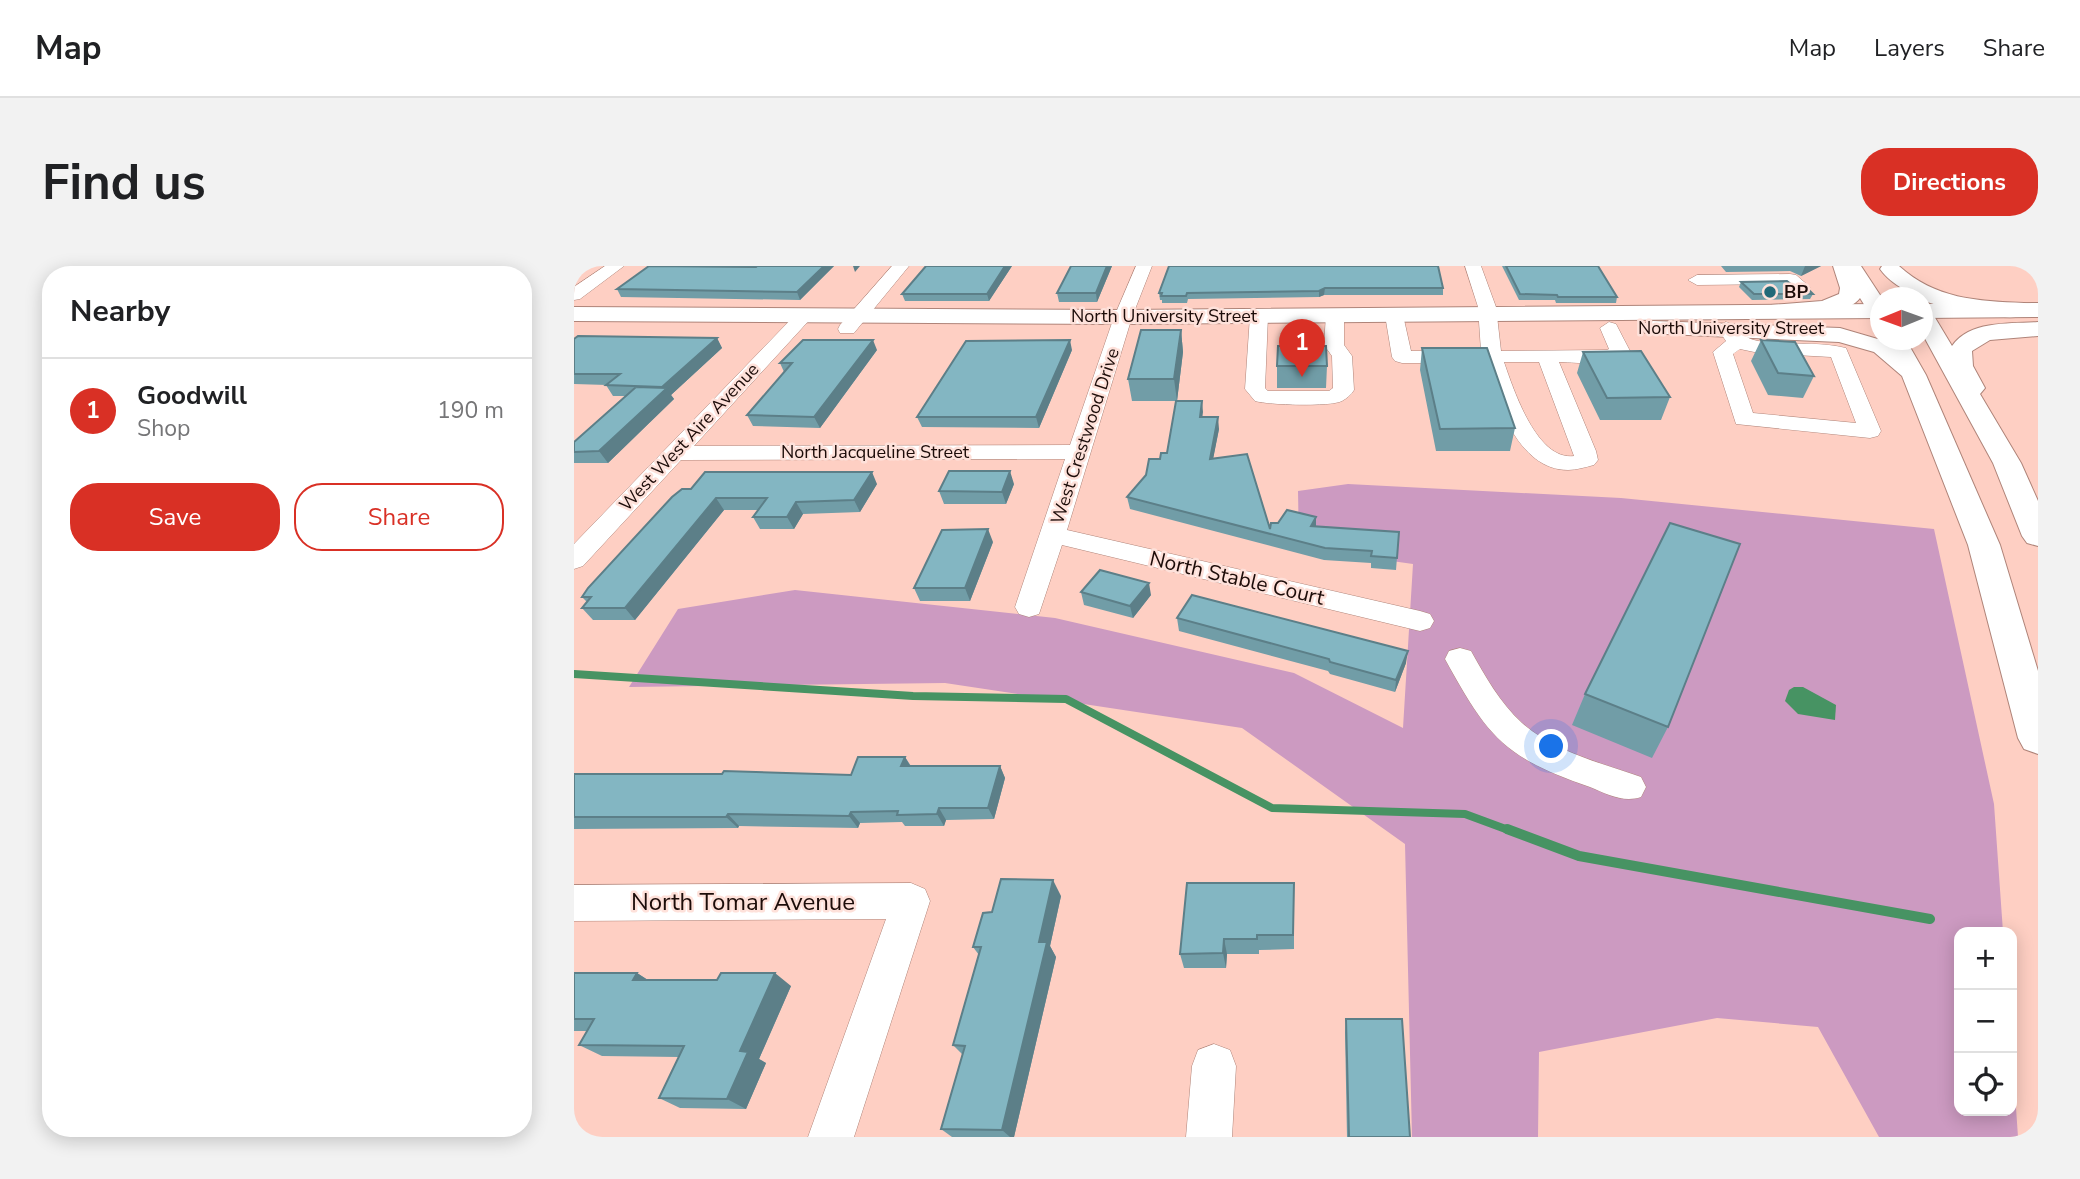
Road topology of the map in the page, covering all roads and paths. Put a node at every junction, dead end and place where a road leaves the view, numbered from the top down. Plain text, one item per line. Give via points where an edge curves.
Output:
1 (616, 266) edge
2 (901, 266) edge
3 (1144, 266) edge
4 (1473, 266) edge
5 (1843, 266) edge
6 (1851, 266) edge
7 (1889, 267) edge
8 (1801, 287) edge
9 (1903, 287) edge
10 (574, 295) edge
11 (1870, 299) edge
12 (1761, 312) junction
13 (574, 314) edge
14 (1870, 316) edge
15 (1870, 317) edge
16 (2034, 319) edge
17 (1488, 321) junction
18 (1933, 321) edge
19 (798, 322) junction
20 (853, 322) junction
21 (1258, 322) junction
22 (1334, 322) junction
23 (1396, 322) junction
24 (1121, 323) junction
25 (574, 328) edge
26 (1609, 328) junction
27 (1731, 329) junction
28 (1933, 336) edge
29 (1900, 350) edge
30 (1546, 356) junction
31 (1492, 357) junction
32 (1914, 375) junction
33 (1078, 452) junction
34 (673, 453) junction
35 (2007, 463) junction
36 (1053, 535) junction
37 (2038, 536) edge
38 (574, 560) edge
39 (1029, 607) dead end
40 (1420, 621) dead end
41 (1460, 659) dead end
42 (2038, 738) edge
43 (1629, 787) dead end
44 (574, 903) edge
45 (1214, 1066) dead end
46 (831, 1137) edge
47 (1209, 1137) edge

1 - 10 street
2 - 20 street
3 - 24 street, West Crestwood Drive
4 - 17 street
5 - 12 main road via 1852,290 1844,301
6 - 11 main road
7 - 9 main road
7 - 16 main road via 1910,287 1932,297
8 - 27 street via 1790,279 1697,280
12 - 14 main road, North University Street
12 - 27 main road, North University Street
13 - 19 main road, North University Street
15 - 27 main road, North University Street
16 - 18 main road
16 - 35 main road via 1978,335 1960,356
17 - 23 main road, North University Street
17 - 26 main road, North University Street
17 - 27 main road, North University Street
17 - 31 street
19 - 20 main road, North University Street
19 - 25 main road, North University Street
19 - 34 street, West West Aire Avenue
20 - 24 main road, North University Street
21 - 22 main road, North University Street
21 - 22 street via 1255,389 1262,397 1272,398 1340,395 1344,390 1342,356 1334,345
21 - 24 main road, North University Street
22 - 23 main road, North University Street
23 - 31 street via 1402,357
24 - 33 street, West Crestwood Drive
26 - 27 main road, North University Street
26 - 30 street via 1620,351 1616,354
27 - 27 street via 1723,352 1744,419 1870,431 1839,352 1759,347
27 - 32 main road via 1856,337 1891,352
28 - 35 main road
29 - 32 main road
30 - 31 street
30 - 31 street via 1585,452 1586,460 1576,464 1546,457 1525,438
32 - 42 main road via 1984,545
33 - 34 street, North Jacqueline Street
33 - 36 street, West Crestwood Drive
34 - 38 street, West West Aire Avenue
35 - 37 main road
36 - 39 street, West Crestwood Drive
36 - 40 street, North Stable Court
41 - 43 street via 1497,719 1523,743
44 - 46 street, North Tomar Avenue via 911,901
45 - 47 street

